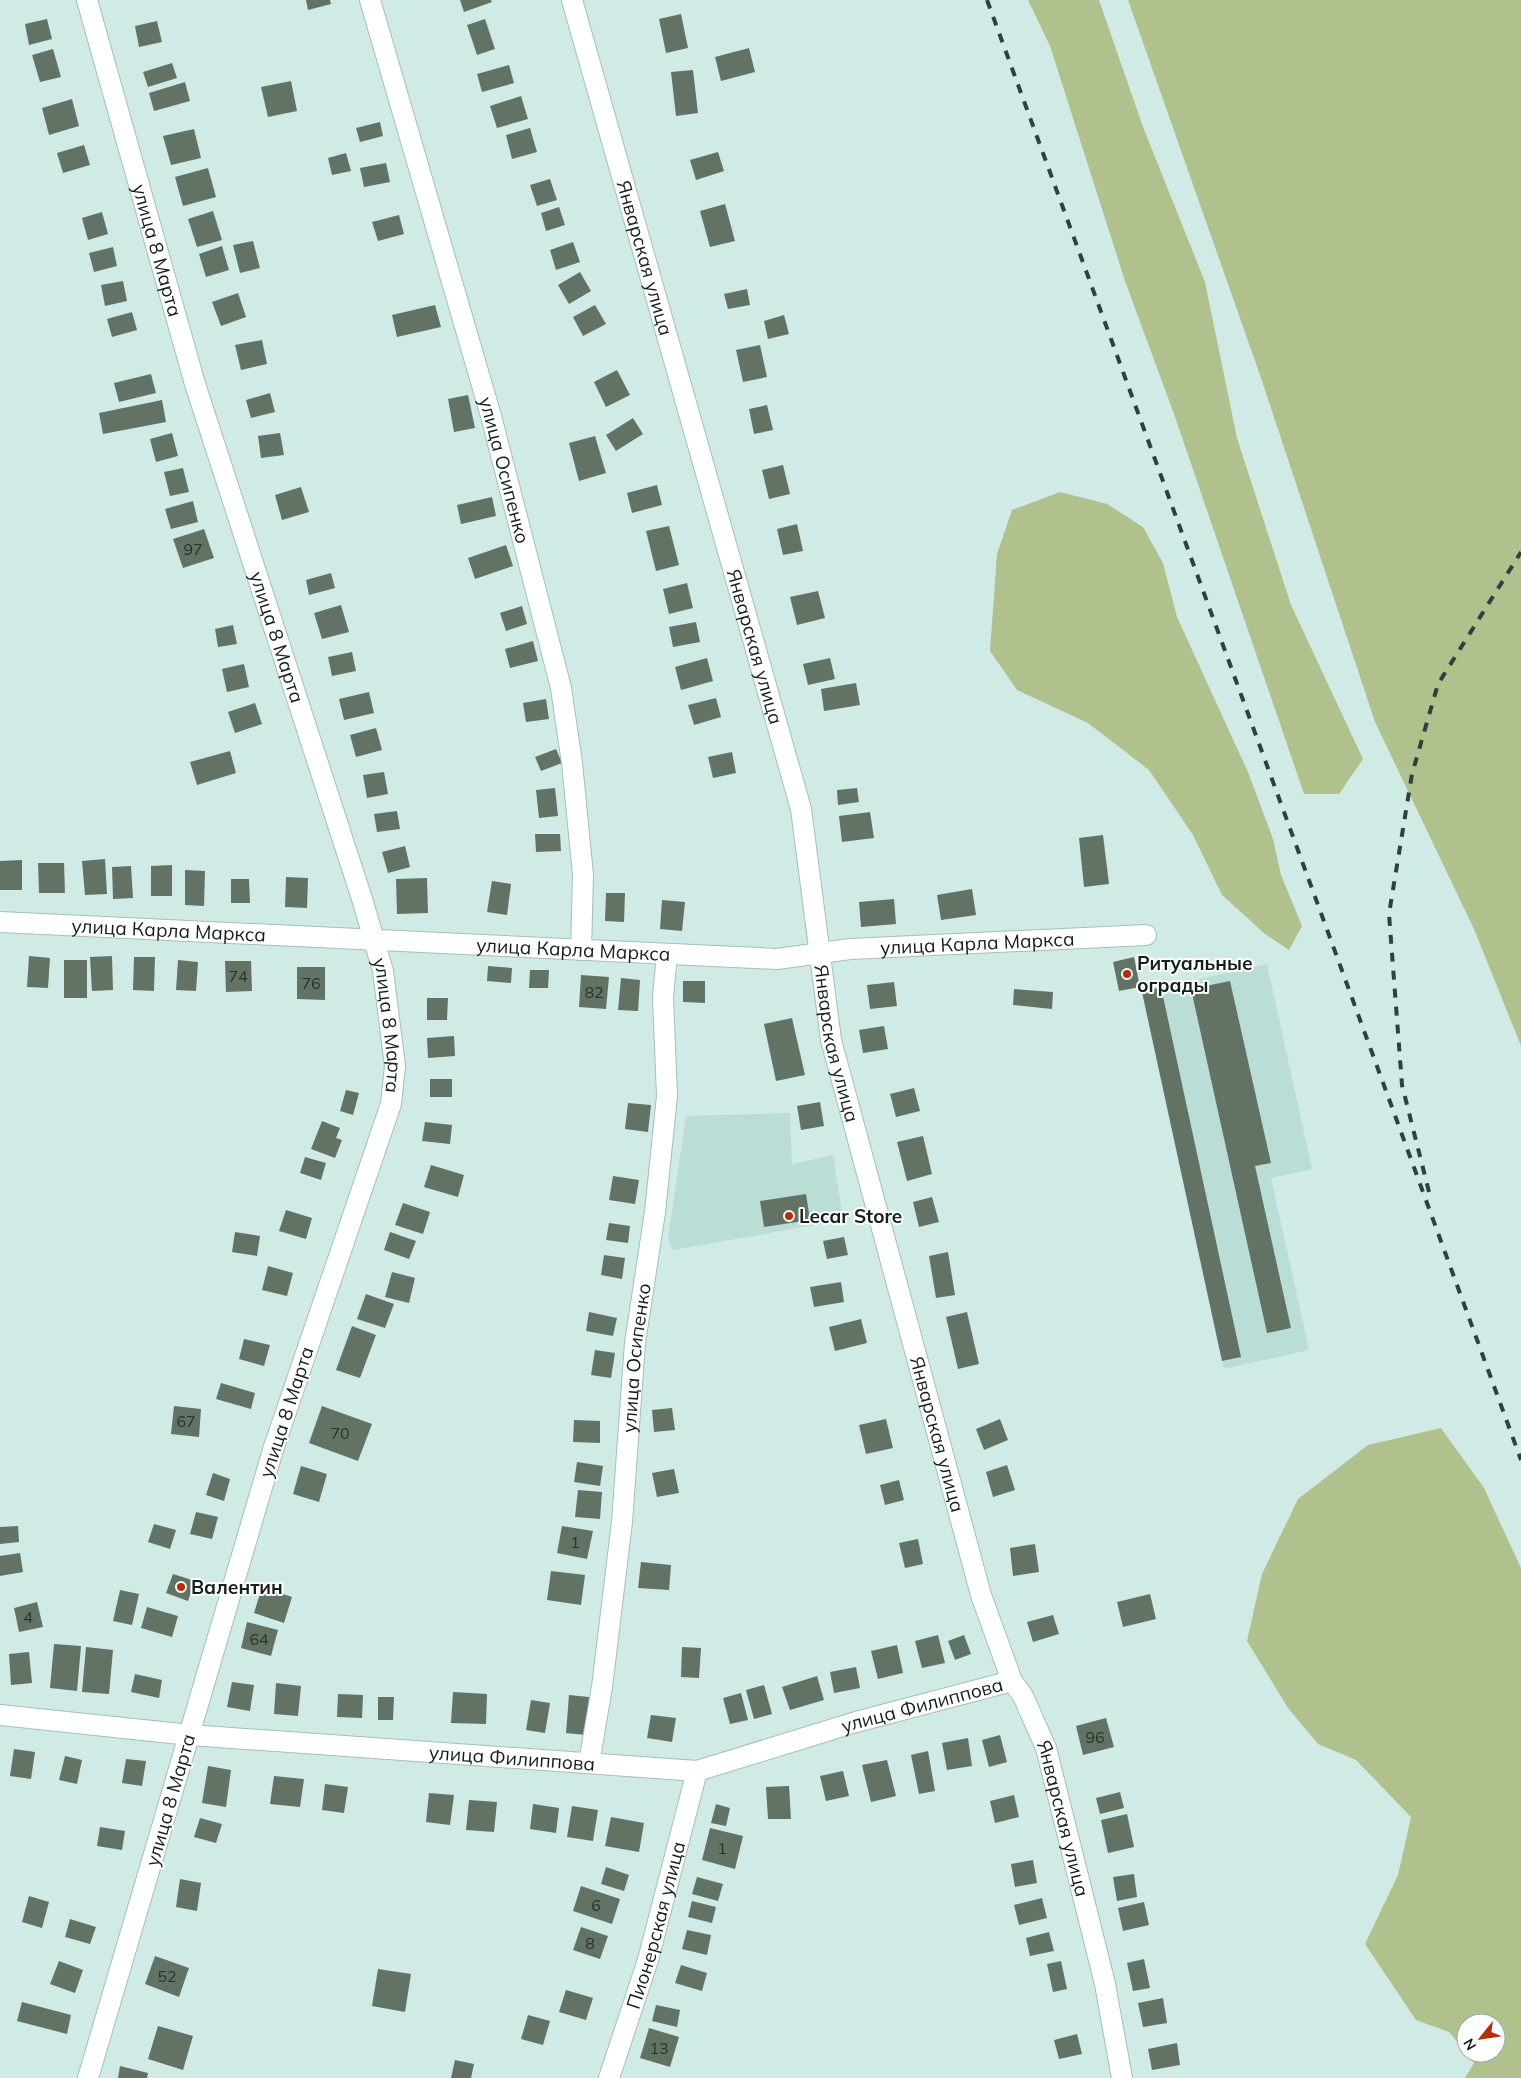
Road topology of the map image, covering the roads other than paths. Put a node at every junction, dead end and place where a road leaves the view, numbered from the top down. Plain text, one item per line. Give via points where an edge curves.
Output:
1 (87, 0) edge
2 (370, 0) edge
3 (572, 0) edge
4 (0, 922) edge
5 (1146, 935) dead end
6 (373, 940) junction
7 (581, 950) junction
8 (818, 953) junction
9 (667, 954) junction
10 (1012, 1681) junction
11 (0, 1715) edge
12 (190, 1736) junction
13 (589, 1763) junction
14 (697, 1771) junction
15 (88, 2078) edge
16 (609, 2078) edge
17 (1122, 2078) edge

1 - 6 street, улица 8 Марта via 196,384
2 - 7 street, улица Осипенко via 491,416 561,688 583,875
3 - 8 street, Январская улица via 801,809
4 - 6 street, улица Карла Маркса
5 - 8 street, улица Карла Маркса
6 - 7 street, улица Карла Маркса
6 - 12 street, улица 8 Марта via 383,971 395,1066 391,1104 272,1450 196,1705
7 - 9 street, улица Карла Маркса
8 - 9 street, улица Карла Маркса via 777,959
8 - 10 street, Январская улица via 831,1040 981,1595
9 - 13 street, улица Осипенко via 663,996 667,1096 655,1212 635,1343 622,1522 602,1688
10 - 14 street, улица Филиппова via 856,1722
10 - 17 street, Январская улица via 1023,1696 1046,1748 1105,1984
11 - 12 street, улица Филиппова
12 - 13 street, улица Филиппова
12 - 15 street, улица 8 Марта
13 - 14 street, улица Филиппова
14 - 16 street, Пионерская улица via 648,1960

